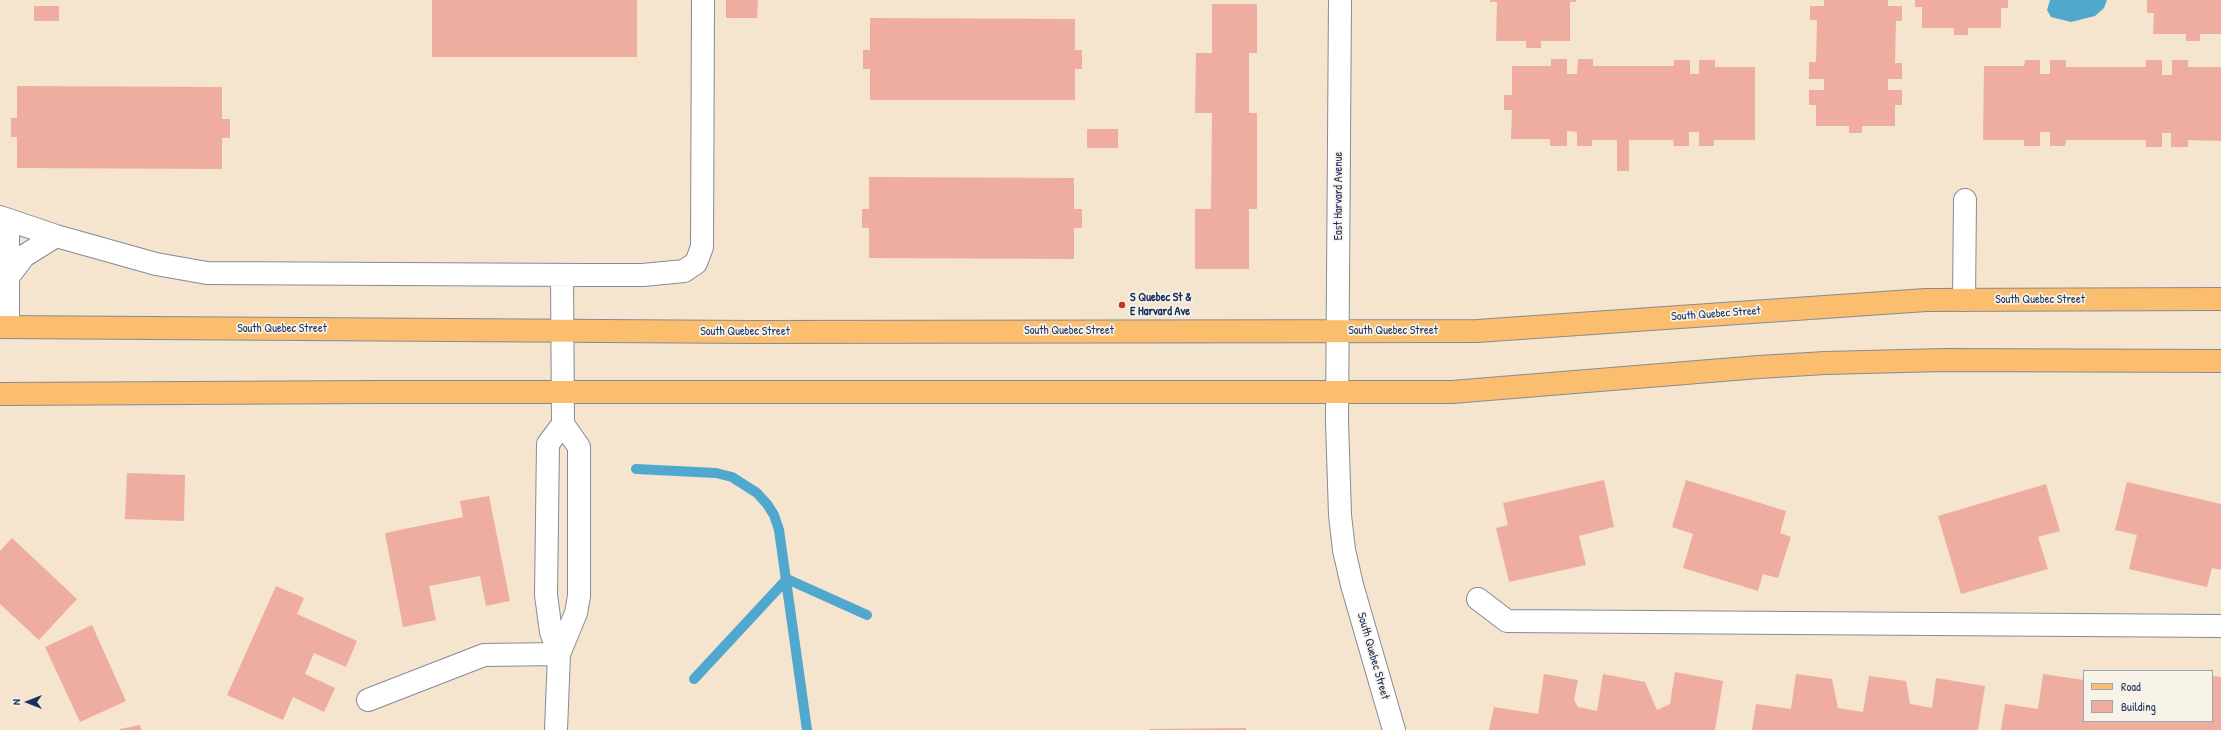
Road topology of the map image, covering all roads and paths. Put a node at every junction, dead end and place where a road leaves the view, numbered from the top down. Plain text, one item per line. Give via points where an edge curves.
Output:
1 (702, 0) edge
2 (1340, 0) edge
3 (1965, 200) dead end
4 (4, 218) edge
5 (56, 236) junction
6 (562, 275) junction
7 (8, 277) junction
8 (2221, 299) edge
9 (1964, 300) junction
10 (4, 326) edge
11 (563, 331) junction
12 (1338, 331) junction
13 (2221, 361) edge
14 (563, 392) junction
15 (1337, 392) junction
16 (0, 394) edge
17 (563, 424) junction
18 (1478, 599) dead end
19 (2221, 626) edge
20 (559, 654) junction
21 (368, 700) dead end
22 (556, 730) edge
23 (1394, 730) edge

1 - 6 street via 703,227 700,256 691,268 668,273
2 - 12 street, East Harvard Avenue
3 - 9 street
4 - 5 street
4 - 7 street
5 - 6 street via 163,266 207,273
5 - 7 street via 24,256
6 - 11 street
7 - 10 street
8 - 9 main road, South Quebec Street
9 - 12 main road, South Quebec Street via 1860,303 1477,331
10 - 11 main road, South Quebec Street
11 - 12 main road, South Quebec Street
11 - 14 street
12 - 15 street, East Harvard Avenue
13 - 15 main road via 1944,360 1833,363 1452,392
14 - 15 main road
14 - 16 main road
14 - 17 street
15 - 23 street, South Quebec Street via 1344,550
17 - 20 street via 548,444 546,595 551,632
17 - 20 street via 579,447 579,596 576,613
18 - 19 street via 1506,621
20 - 21 street via 484,655
20 - 22 street

